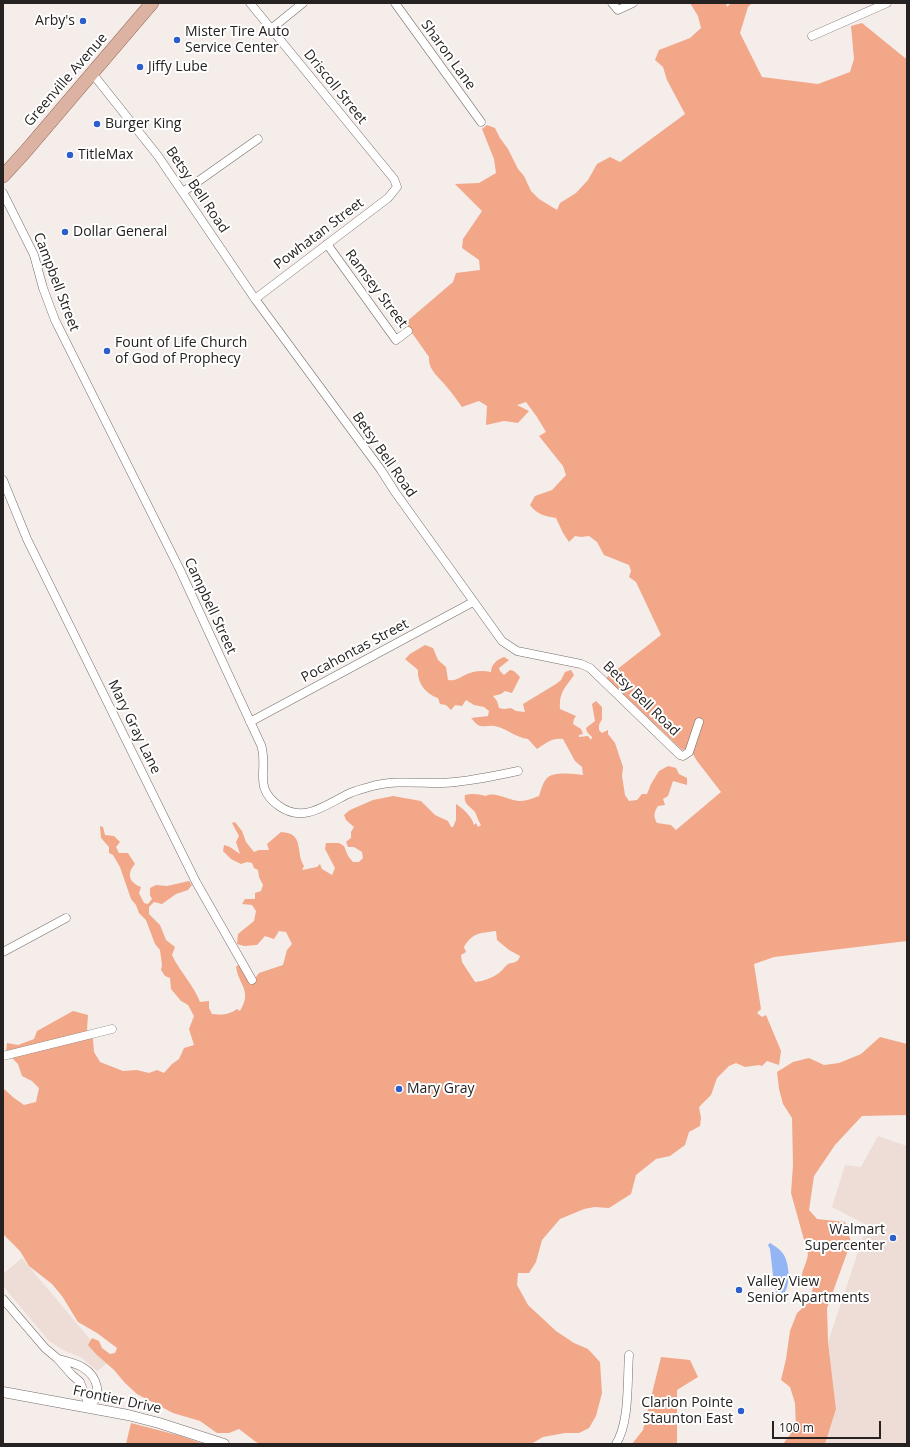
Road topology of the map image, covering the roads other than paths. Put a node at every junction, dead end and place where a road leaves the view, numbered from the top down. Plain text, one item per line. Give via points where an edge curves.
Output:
1 (152, 3) edge
2 (250, 3) edge
3 (303, 3) edge
4 (395, 3) edge
5 (612, 3) edge
6 (633, 3) edge
7 (888, 3) edge
8 (271, 29) junction
9 (812, 36) dead end
10 (92, 73) junction
11 (481, 122) dead end
12 (258, 138) dead end
13 (4, 173) edge
14 (397, 188) joint
15 (183, 192) junction
16 (3, 193) edge
17 (327, 244) junction
18 (255, 299) junction
19 (408, 331) dead end
20 (3, 480) edge
21 (473, 602) junction
22 (250, 722) junction
23 (699, 722) dead end
24 (518, 771) dead end
25 (66, 918) dead end
26 (3, 952) edge
27 (252, 980) dead end
28 (112, 1029) dead end
29 (3, 1056) edge
30 (3, 1299) edge
31 (629, 1355) dead end
32 (58, 1359) junction
33 (3, 1392) edge
34 (90, 1408) junction
35 (224, 1444) edge
36 (616, 1444) edge

1 - 10 main road, Greenville Avenue
2 - 8 street, Driscoll Street
3 - 8 street
4 - 11 street, Sharon Lane
5 - 6 street via 618,10
7 - 9 street
8 - 14 street, Driscoll Street via 394,179
10 - 13 main road, Greenville Avenue
10 - 15 street, Betsy Bell Road via 158,156
12 - 15 street
14 - 17 street, Powhatan Street via 388,198
15 - 18 street, Betsy Bell Road
16 - 22 street, Campbell Street via 34,255 55,320 180,570
17 - 18 street, Powhatan Street
17 - 19 street, Ramsey Street via 396,340
18 - 21 street, Betsy Bell Road
20 - 27 street, Mary Gray Lane via 27,539 196,882
21 - 22 street, Pocahontas Street
21 - 23 street, Betsy Bell Road via 502,641 517,651 590,668 680,755 689,752
22 - 24 street, Campbell Street via 262,750 262,776 266,792 279,806 294,813 306,814 348,794 378,785 400,782 443,783
25 - 26 street
28 - 29 street
30 - 32 street via 44,1348
31 - 36 street via 625,1422
32 - 34 street via 82,1385
32 - 34 street via 78,1364 93,1377 97,1396
33 - 34 street, Frontier Drive
34 - 35 street, Frontier Drive via 159,1423

